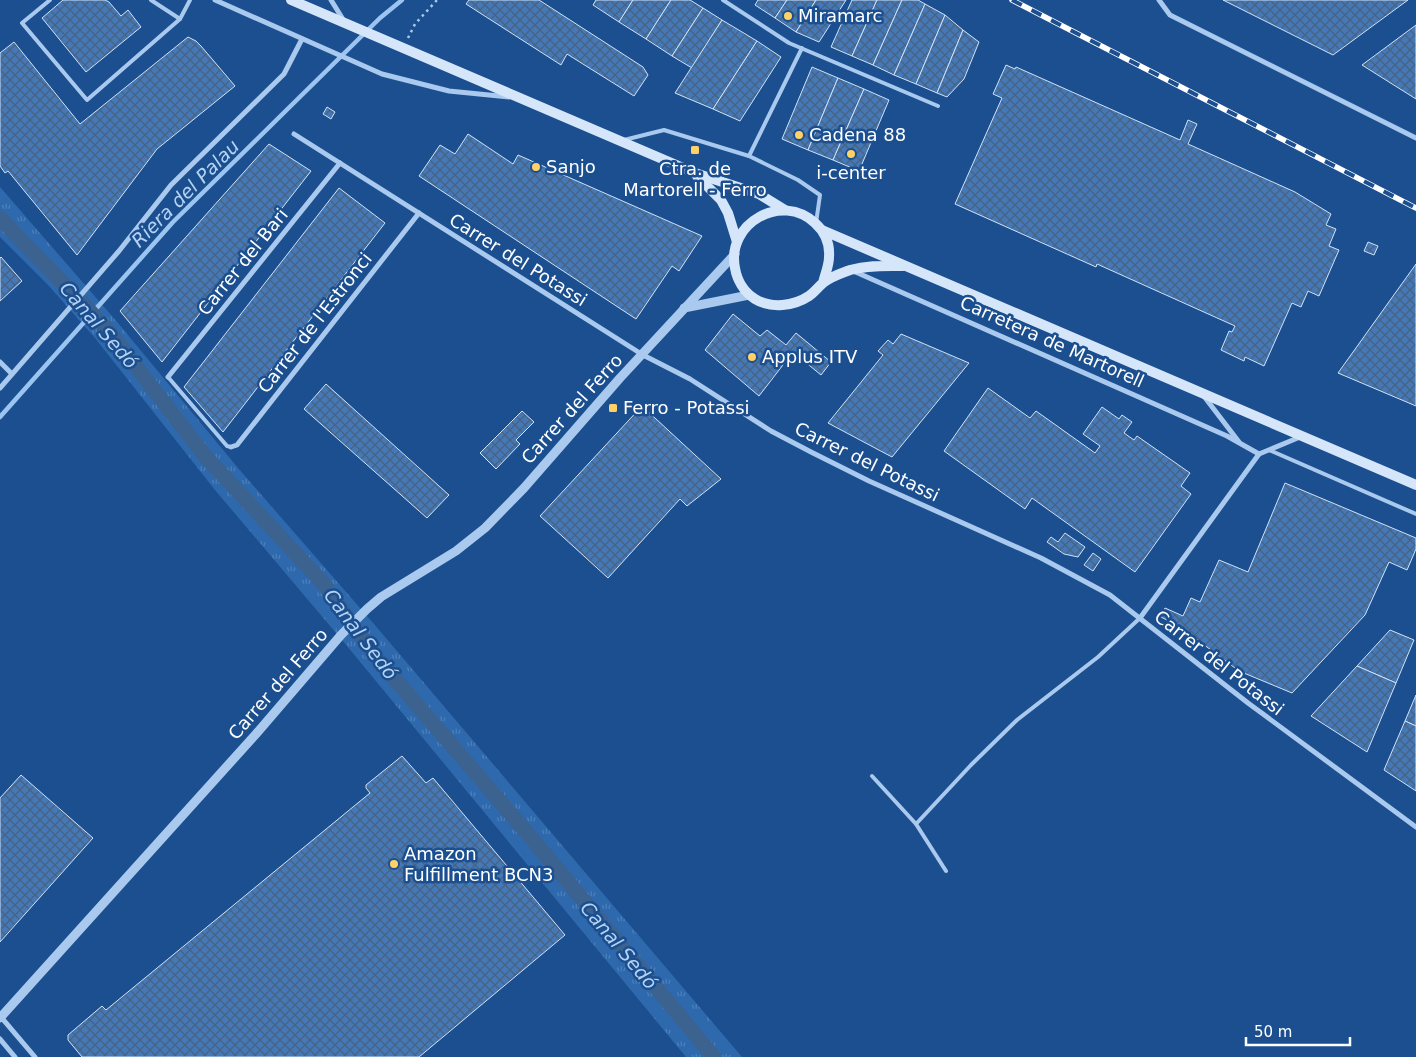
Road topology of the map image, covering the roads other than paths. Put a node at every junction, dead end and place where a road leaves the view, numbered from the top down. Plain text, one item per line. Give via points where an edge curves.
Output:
1 (50, 0) edge
2 (151, 0) edge
3 (190, 0) edge
4 (215, 0) edge
5 (291, 0) edge
6 (331, 0) edge
7 (723, 0) edge
8 (1159, 0) edge
9 (180, 19) junction
10 (344, 22) junction
11 (302, 39) junction
12 (802, 48) junction
13 (517, 98) junction
14 (938, 106) dead end
15 (294, 134) dead end
16 (1416, 138) edge
17 (618, 141) junction
18 (749, 156) junction
19 (340, 163) junction
20 (695, 173) junction
21 (785, 210) junction
22 (419, 213) junction
23 (819, 227) junction
24 (737, 242) junction
25 (734, 254) junction
26 (909, 267) junction
27 (851, 270) junction
28 (823, 283) junction
29 (749, 295) junction
30 (684, 308) junction
31 (643, 355) junction
32 (0, 362) edge
33 (12, 374) junction
34 (168, 377) joint
35 (0, 388) edge
36 (1199, 391) junction
37 (1303, 436) junction
38 (1241, 444) junction
39 (230, 447) joint
40 (1269, 450) junction
41 (1259, 454) junction
42 (1416, 485) edge
43 (1416, 514) edge
44 (1140, 618) junction
45 (872, 776) dead end
46 (916, 824) junction
47 (1416, 827) edge
48 (946, 871) dead end
49 (1, 1018) edge
50 (0, 1039) edge
51 (15, 1057) edge
52 (35, 1057) edge

1 - 9 lane via 22,23 87,100
2 - 9 lane
3 - 9 lane
4 - 11 street, Carretera de Martorell
5 - 10 main road, Carretera de Martorell
6 - 10 street
7 - 12 lane
8 - 16 street via 1170,15
10 - 13 main road, Carretera de Martorell
11 - 13 street, Carretera de Martorell via 382,74 450,91
11 - 33 street via 284,74 171,185
12 - 14 lane
12 - 18 lane
13 - 17 main road, Carretera de Martorell
15 - 19 street, Carrer del Potassi
17 - 18 lane via 664,130
17 - 20 main road, Carretera de Martorell
18 - 23 lane via 798,180 820,195
19 - 22 street, Carrer del Potassi
19 - 34 street, Carrer del Bari
20 - 21 main road, Carretera de Martorell via 759,194
20 - 24 main road, Carretera de Martorell via 721,200
21 - 23 main road, Carretera de Martorell via 806,215
21 - 24 main road via 765,213 748,225
22 - 31 street, Carrer del Potassi
22 - 39 street, Carrer de l'Estronci via 237,445
23 - 26 main road, Carretera de Martorell
23 - 28 main road via 828,241 829,257
24 - 25 main road
25 - 29 main road via 734,268
25 - 30 street, Carrer del Ferro
26 - 27 main road, Carretera de Martorell
26 - 36 main road, Carretera de Martorell
27 - 28 main road, Carretera de Martorell
27 - 38 street, Carretera de Martorell
28 - 29 main road, Carretera de Martorell via 810,296 784,305 766,303
29 - 30 street
30 - 31 street, Carrer del Ferro
31 - 44 street, Carrer del Potassi via 690,379 771,431 869,481 1041,558 1110,595
31 - 49 street, Carrer del Ferro via 485,528 456,551 367,609
32 - 33 street
33 - 35 street
34 - 39 lane
36 - 37 main road, Carretera de Martorell
36 - 38 street, Carretera de Martorell
37 - 40 street
37 - 42 main road, Carretera de Martorell
38 - 41 street, Carretera de Martorell
40 - 41 street
40 - 43 lane
41 - 44 street
44 - 46 lane via 1098,657 1018,720
44 - 47 street, Carrer del Potassi via 1248,704
45 - 46 lane
46 - 48 lane
49 - 52 street
50 - 51 street

